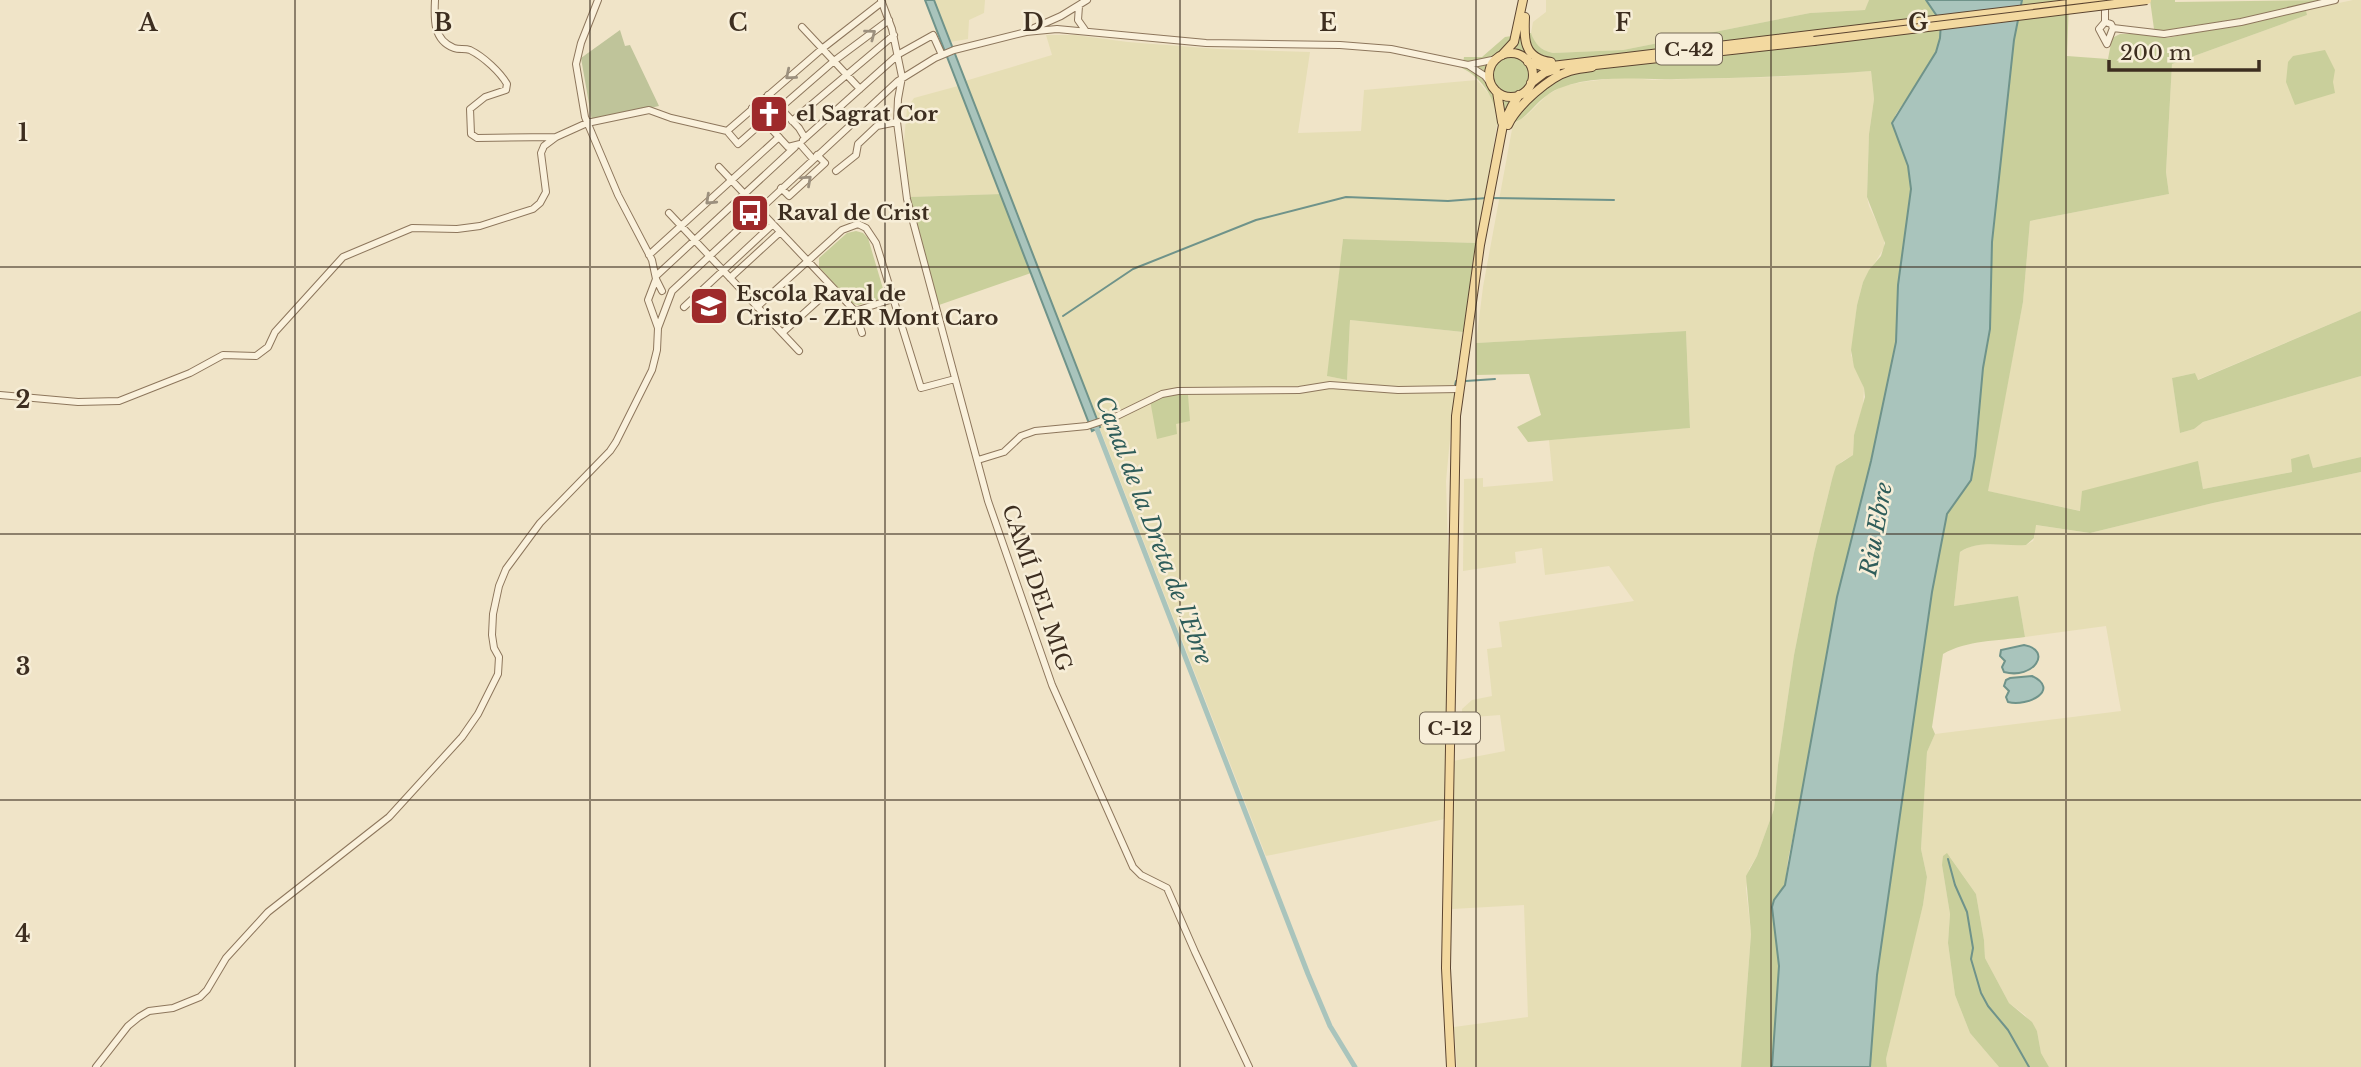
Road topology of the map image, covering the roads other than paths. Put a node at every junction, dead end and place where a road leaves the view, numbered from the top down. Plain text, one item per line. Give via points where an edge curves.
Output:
1 (435, 0) edge
2 (598, 0) edge
3 (1087, 0) edge
4 (1523, 0) edge
5 (1529, 0) edge
6 (2103, 0) edge
7 (2147, 0) edge
8 (2335, 0) edge
9 (881, 1) edge
10 (1079, 6) junction
11 (1067, 13) junction
12 (1077, 17) junction
13 (1525, 17) junction
14 (889, 20) junction
15 (2105, 22) junction
16 (802, 27) dead end
17 (1070, 29) junction
18 (2113, 29) junction
19 (1086, 30) junction
20 (1026, 32) junction
21 (894, 35) junction
22 (1814, 38) junction
23 (822, 48) junction
24 (899, 54) junction
25 (944, 54) junction
26 (1499, 57) junction
27 (1527, 60) junction
28 (834, 61) junction
29 (1564, 63) junction
30 (1468, 65) junction
31 (1601, 65) junction
32 (847, 75) junction
33 (902, 78) junction
34 (1531, 83) junction
35 (1494, 88) junction
36 (860, 89) junction
37 (768, 94) junction
38 (1519, 95) junction
39 (752, 108) junction
40 (780, 108) junction
41 (764, 121) junction
42 (792, 121) junction
43 (897, 122) junction
44 (587, 123) junction
45 (1503, 125) junction
46 (727, 131) junction
47 (556, 137) junction
48 (779, 137) junction
49 (800, 143) junction
50 (815, 157) junction
51 (1495, 165) junction
52 (719, 167) dead end
53 (836, 171) dead end
54 (730, 181) junction
55 (781, 188) junction
56 (743, 195) junction
57 (757, 210) junction
58 (669, 213) dead end
59 (772, 225) junction
60 (681, 226) junction
61 (779, 233) junction
62 (695, 241) junction
63 (649, 255) junction
64 (708, 255) junction
65 (807, 261) junction
66 (724, 271) junction
67 (656, 278) junction
68 (730, 278) junction
69 (678, 284) junction
70 (832, 288) junction
71 (662, 292) junction
72 (650, 294) junction
73 (668, 299) junction
74 (893, 299) junction
75 (684, 307) dead end
76 (757, 307) junction
77 (665, 308) junction
78 (651, 309) junction
79 (855, 311) junction
80 (658, 328) junction
81 (782, 333) junction
82 (862, 333) dead end
83 (799, 351) dead end
84 (955, 379) junction
85 (1459, 389) junction
86 (0, 395) edge
87 (978, 460) junction
88 (96, 1067) edge
89 (1249, 1067) edge
90 (1451, 1067) edge

1 - 47 street via 436,31 441,40 468,49 507,85 506,90 485,97 470,109 471,134 477,138
2 - 44 street via 576,64
3 - 10 street
4 - 26 main road, C-12 via 1514,42
5 - 13 main road
6 - 15 street
6 - 22 main road, C-42
7 - 22 main road, C-42, bridge
8 - 18 street via 2164,34
9 - 14 street, CAMÍ DEL MIG
9 - 23 street
10 - 11 street
10 - 12 street
11 - 17 street
11 - 20 street
12 - 17 street
12 - 19 street
13 - 27 main road via 1521,39
13 - 29 main road via 1529,51 1537,59
14 - 21 street, CAMÍ DEL MIG
28 -> 14 street
15 - 18 street
15 - 18 street via 2099,29 2106,36
16 - 23 street
17 - 19 street
17 - 20 street
19 - 30 street via 1206,43 1374,47
20 - 25 street
21 - 24 street, CAMÍ DEL MIG
21 - 32 street
22 - 29 main road, C-42
22 - 31 main road, C-42
23 - 28 street
23 -> 37 street
24 - 25 street via 933,35
24 - 33 street, CAMÍ DEL MIG
24 - 36 street
25 - 33 street
26 - 27 main road via 1514,53
26 - 30 street
26 - 35 main road, C-12 via 1489,72
27 - 29 main road, C-42 via 1546,66
27 - 34 main road via 1533,72
28 - 32 street
28 - 40 street
30 - 35 street
31 - 34 main road, C-42 via 1549,71
31 - 51 main road via 1556,78 1518,110
32 - 36 street
32 - 42 street
33 - 43 street, CAMÍ DEL MIG
33 - 50 street
34 - 38 main road, C-12
35 - 38 main road via 1508,97
35 - 45 main road, C-12
36 - 49 street
37 - 39 street
37 - 40 street
38 - 45 main road, C-12
39 - 41 street
39 - 46 street
40 - 42 street
41 - 46 street via 738,144
41 - 48 street
42 - 49 street
43 - 53 street via 877,126 858,144 856,155
43 - 84 street, CAMÍ DEL MIG via 906,199
44 - 46 street via 649,110
44 - 47 street
44 - 63 street
45 - 51 main road, C-12
47 - 86 street via 541,153 546,192 533,209 480,226 412,228 343,257 256,356 223,355 119,401
48 - 49 street via 788,147
48 - 54 street
49 - 50 street
49 - 56 street
50 - 55 street
55 -> 50 street via 789,196 825,163
51 - 85 main road, C-12
52 - 54 street
54 - 56 street
54 -> 60 street
55 - 57 street
56 - 57 street
56 - 62 street
57 - 59 street
57 - 64 street
58 - 60 street
59 - 61 street
59 - 66 street
60 - 62 street
60 - 63 street
61 - 65 street
61 - 68 street
62 - 64 street
62 - 67 street
63 - 67 street
64 - 66 street
64 - 69 street
65 - 70 street
65 - 74 street via 842,230 858,223 876,243
65 - 76 street
66 - 68 street
66 - 75 street
67 - 71 street
67 - 72 street
68 - 76 street
69 - 71 street
69 - 73 street
70 - 79 street
70 - 81 street
71 - 72 street
71 - 73 street
72 - 78 street
73 - 77 street
74 - 79 street
74 - 84 street via 921,388
76 - 81 street
77 - 78 street
77 - 80 street
78 - 80 street
79 - 82 street
80 - 88 street via 650,374 610,451 540,523 506,569 492,614 498,674 461,737 389,817 268,912 226,958 200,998 173,1008 149,1010 128,1026
81 - 83 street
84 - 87 street, CAMÍ DEL MIG
85 - 87 street via 1330,385 1299,390 1178,391 1089,426 1035,431 1021,436 1004,452
85 - 90 main road, C-12 via 1446,910
87 - 89 street, CAMÍ DEL MIG via 996,527 1052,685 1088,767 1133,867 1167,888

